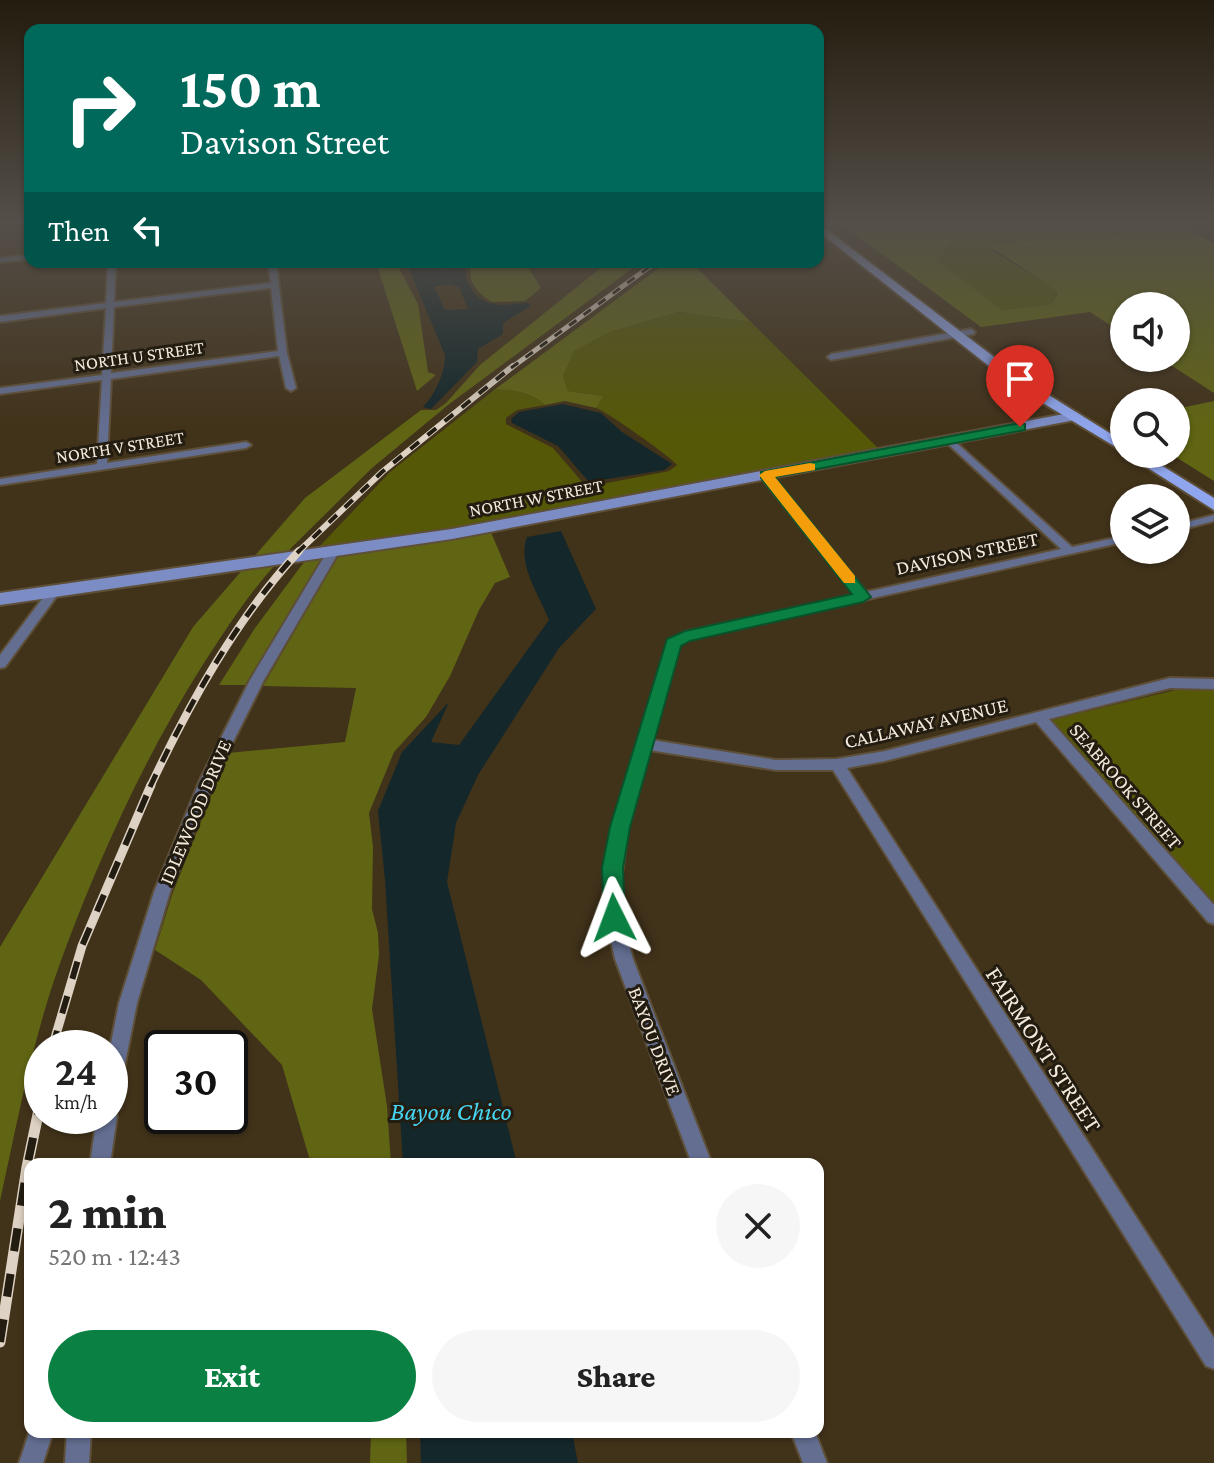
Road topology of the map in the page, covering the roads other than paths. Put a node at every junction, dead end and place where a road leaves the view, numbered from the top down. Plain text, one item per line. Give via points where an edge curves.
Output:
1 (111, 290) edge
2 (232, 290) edge
3 (276, 290) edge
4 (899, 290) edge
5 (918, 290) edge
6 (111, 305) junction
7 (0, 319) edge
8 (971, 332) junction
9 (955, 335) junction
10 (283, 353) junction
11 (831, 357) dead end
12 (108, 376) junction
13 (291, 388) dead end
14 (0, 391) edge
15 (1075, 416) junction
16 (1110, 439) edge
17 (951, 441) junction
18 (246, 445) dead end
19 (102, 466) junction
20 (1155, 468) edge
21 (765, 475) junction
22 (0, 482) edge
23 (1214, 505) edge
24 (1214, 518) edge
25 (1190, 524) edge
26 (1110, 542) edge
27 (1070, 551) junction
28 (333, 552) junction
29 (55, 590) junction
30 (863, 597) junction
31 (0, 599) edge
32 (678, 639) joint
33 (0, 664) edge
34 (1214, 684) edge
35 (1039, 716) junction
36 (644, 744) junction
37 (837, 764) junction
38 (1214, 917) edge
39 (123, 1030) edge
40 (104, 1134) edge
41 (101, 1158) edge
42 (700, 1158) edge
43 (1214, 1358) edge
44 (39, 1438) edge
45 (79, 1438) edge
46 (805, 1438) edge
47 (31, 1463) edge
48 (77, 1463) edge
49 (815, 1463) edge

1 - 6 street
2 - 6 street
3 - 10 street
4 - 9 main road
5 - 8 main road
6 - 7 street
6 - 12 street
8 - 9 street
8 - 15 main road via 1065,401
9 - 11 street
9 - 15 main road via 1050,404
10 - 12 street, NORTH U STREET
10 - 13 street
12 - 14 street, NORTH U STREET
12 - 19 street
15 - 16 main road
15 - 17 main road, NORTH W STREET
17 - 21 main road, NORTH W STREET
17 - 27 street
18 - 19 street, NORTH V STREET
19 - 22 street, NORTH V STREET
20 - 23 main road
21 - 28 main road, NORTH W STREET
21 - 30 street
24 - 25 street
26 - 27 street, DAVISON STREET
27 - 30 street, DAVISON STREET
28 - 29 main road, NORTH W STREET
28 - 39 street, IDLEWOOD DRIVE via 257,680 207,780 162,892
29 - 31 main road, NORTH W STREET
29 - 33 street
30 - 32 street, DAVISON STREET
32 - 36 street, BAYOU DRIVE via 671,647
34 - 35 street, CALLAWAY AVENUE via 1170,683
35 - 37 street, CALLAWAY AVENUE
35 - 38 street, SEABROOK STREET
36 - 37 street, CALLAWAY AVENUE via 776,765
36 - 42 street, BAYOU DRIVE via 612,868 614,918 624,959
37 - 43 street, FAIRMONT STREET
40 - 41 street
44 - 47 street
45 - 48 street
46 - 49 street

